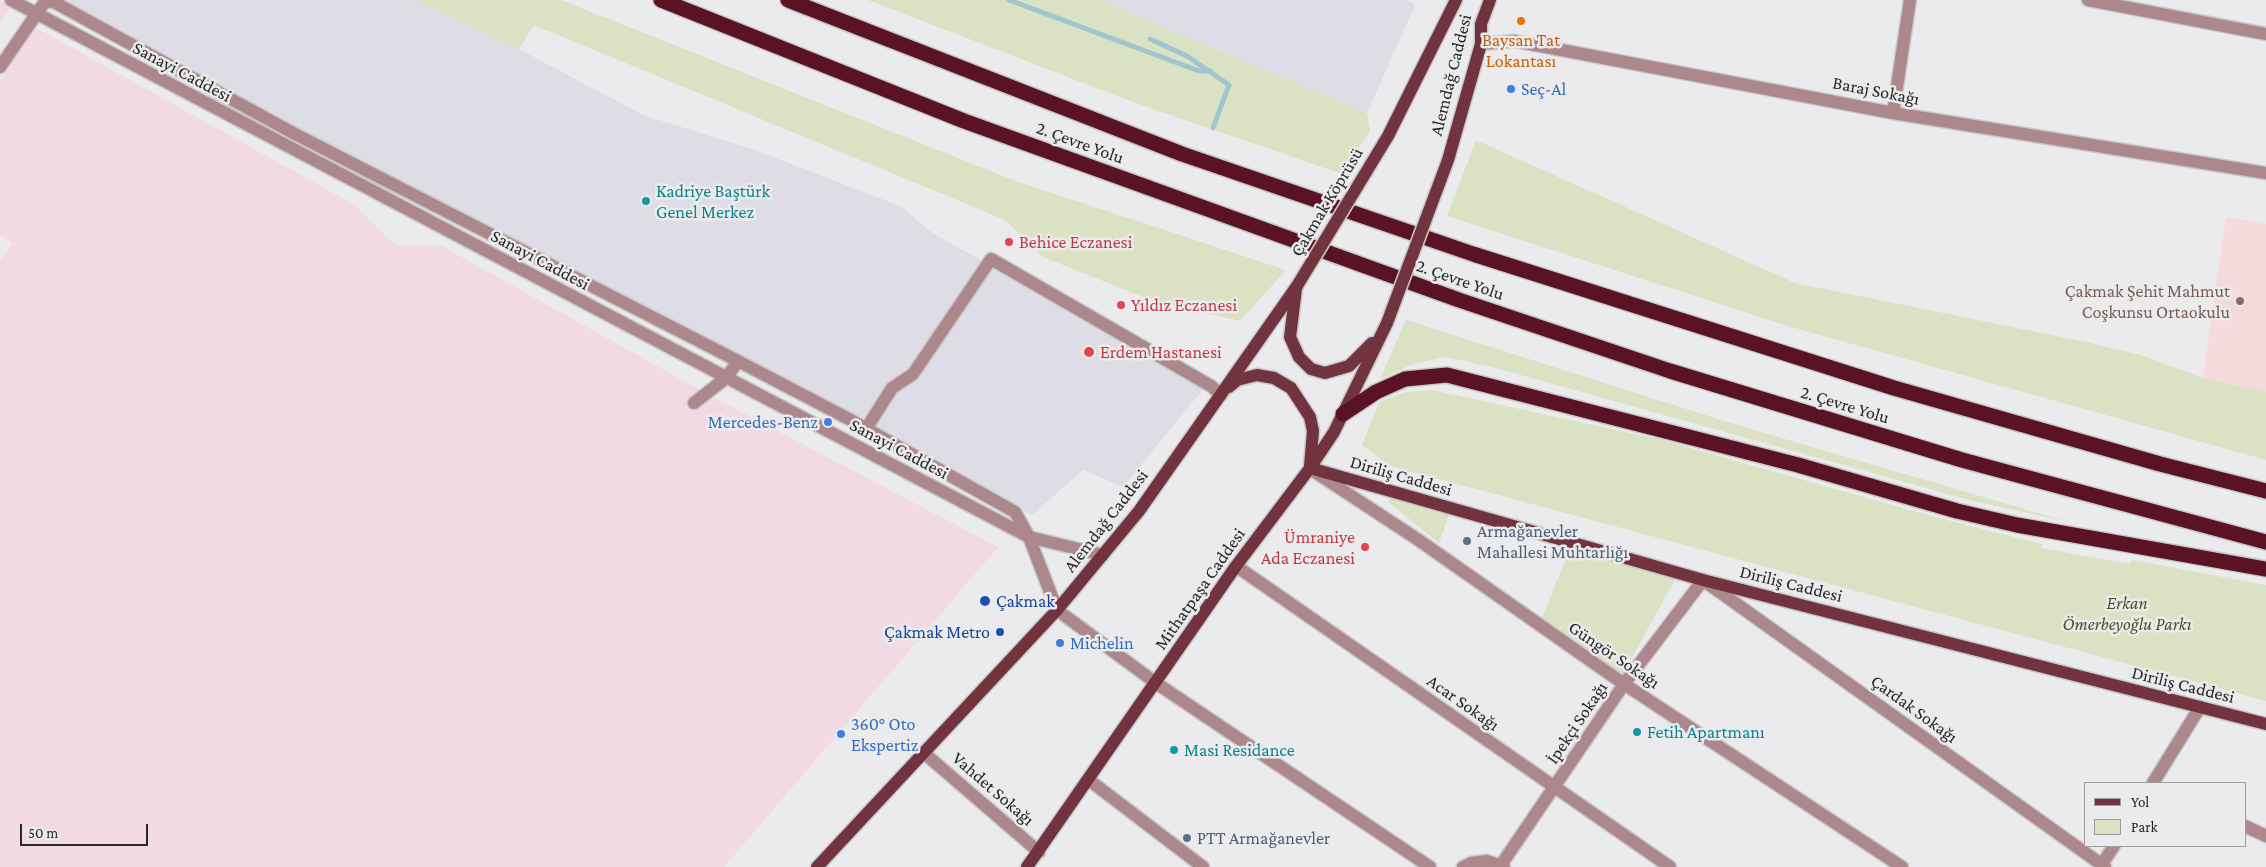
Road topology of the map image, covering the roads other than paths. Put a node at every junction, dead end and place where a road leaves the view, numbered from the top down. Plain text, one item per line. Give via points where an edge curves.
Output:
1 (11, 0) edge
2 (52, 0) edge
3 (661, 0) edge
4 (788, 0) edge
5 (1456, 0) edge
6 (1490, 0) edge
7 (1910, 0) edge
8 (2088, 0) edge
9 (35, 14) junction
10 (2266, 34) edge
11 (1481, 44) junction
12 (0, 67) edge
13 (1893, 113) junction
14 (1388, 136) joint
15 (2266, 172) edge
16 (1297, 286) junction
17 (1387, 323) junction
18 (738, 361) junction
19 (726, 378) junction
20 (1221, 395) junction
21 (694, 403) dead end
22 (1343, 414) junction
23 (866, 429) junction
24 (1310, 468) junction
25 (2266, 491) edge
26 (1029, 537) junction
27 (2266, 542) edge
28 (1103, 554) junction
29 (1236, 566) junction
30 (2266, 568) edge
31 (1703, 580) junction
32 (1057, 610) junction
33 (1156, 683) junction
34 (1624, 684) junction
35 (2200, 708) junction
36 (2266, 724) edge
37 (924, 753) junction
38 (1088, 780) junction
39 (2156, 782) edge
40 (1554, 788) junction
41 (2246, 826) edge
42 (2266, 836) edge
43 (2113, 847) edge
44 (1039, 852) junction
45 (1503, 866) edge
46 (2102, 866) edge
47 (817, 867) edge
48 (1026, 867) edge
49 (1203, 867) edge
50 (1430, 867) edge
51 (1463, 867) edge
52 (1670, 867) edge
53 (1902, 867) edge

1 - 9 street, Sanayi Caddesi
2 - 9 street, Sanayi Caddesi via 44,3
2 - 18 street, Sanayi Caddesi via 294,133
3 - 27 highway, 2. Çevre Yolu via 964,121 1459,300 1670,371 1953,458
4 - 25 highway, 2. Çevre Yolu via 1182,154 1472,254 1894,388
5 - 14 main road, Alemdağ Caddesi
6 - 11 main road, Alemdağ Caddesi via 1481,24
7 - 13 street
8 - 10 street
9 - 12 street
9 - 19 street, Sanayi Caddesi
11 - 13 street, Baraj Sokağı via 1514,41
11 - 17 main road, Alemdağ Caddesi, bridge via 1448,160
13 - 15 street, Baraj Sokağı
14 - 16 main road, Çakmak Köprüsü, bridge
16 - 17 main road via 1290,338 1298,358 1311,368 1325,373 1349,366 1364,353
16 - 20 main road, Alemdağ Caddesi
17 - 22 main road, Mithatpaşa Caddesi
18 - 19 street
18 - 23 street, Sanayi Caddesi
19 - 21 street
19 - 26 street, Sanayi Caddesi
20 - 23 street via 1211,386 991,259 913,374 892,388
20 - 24 main road via 1237,380 1257,375 1274,378 1291,388 1310,417 1313,431
20 - 28 main road, Alemdağ Caddesi via 1139,511
22 - 24 main road, Mithatpaşa Caddesi
22 - 30 highway via 1376,392 1405,379 1447,375 1798,464 1957,511 2035,528
23 - 26 street, Sanayi Caddesi via 1015,512
24 - 29 main road, Mithatpaşa Caddesi
24 - 31 main road, Diriliş Caddesi
24 - 34 street, Güngör Sokağı
26 - 28 street, Sanayi Caddesi
26 - 32 street, Sanayi Caddesi
28 - 32 main road, Alemdağ Caddesi
29 - 33 main road, Mithatpaşa Caddesi
29 - 40 street, Acar Sokağı
31 - 34 street, İpekçi Sokağı
31 - 35 main road, Diriliş Caddesi
31 - 46 street, Çardak Sokağı
32 - 33 street
32 - 37 main road, Alemdağ Caddesi
33 - 38 main road, Mithatpaşa Caddesi
33 - 50 street
34 - 40 street, İpekçi Sokağı
34 - 53 street, Güngör Sokağı
35 - 36 main road, Diriliş Caddesi
35 - 39 street
37 - 44 street, Vahdet Sokağı
37 - 47 main road, Alemdağ Caddesi
38 - 44 main road, Mithatpaşa Caddesi
38 - 49 street
40 - 45 street, İpekçi Sokağı
40 - 52 street, Acar Sokağı
41 - 42 street
43 - 46 street
44 - 48 main road, Mithatpaşa Caddesi
45 - 51 street via 1487,861

